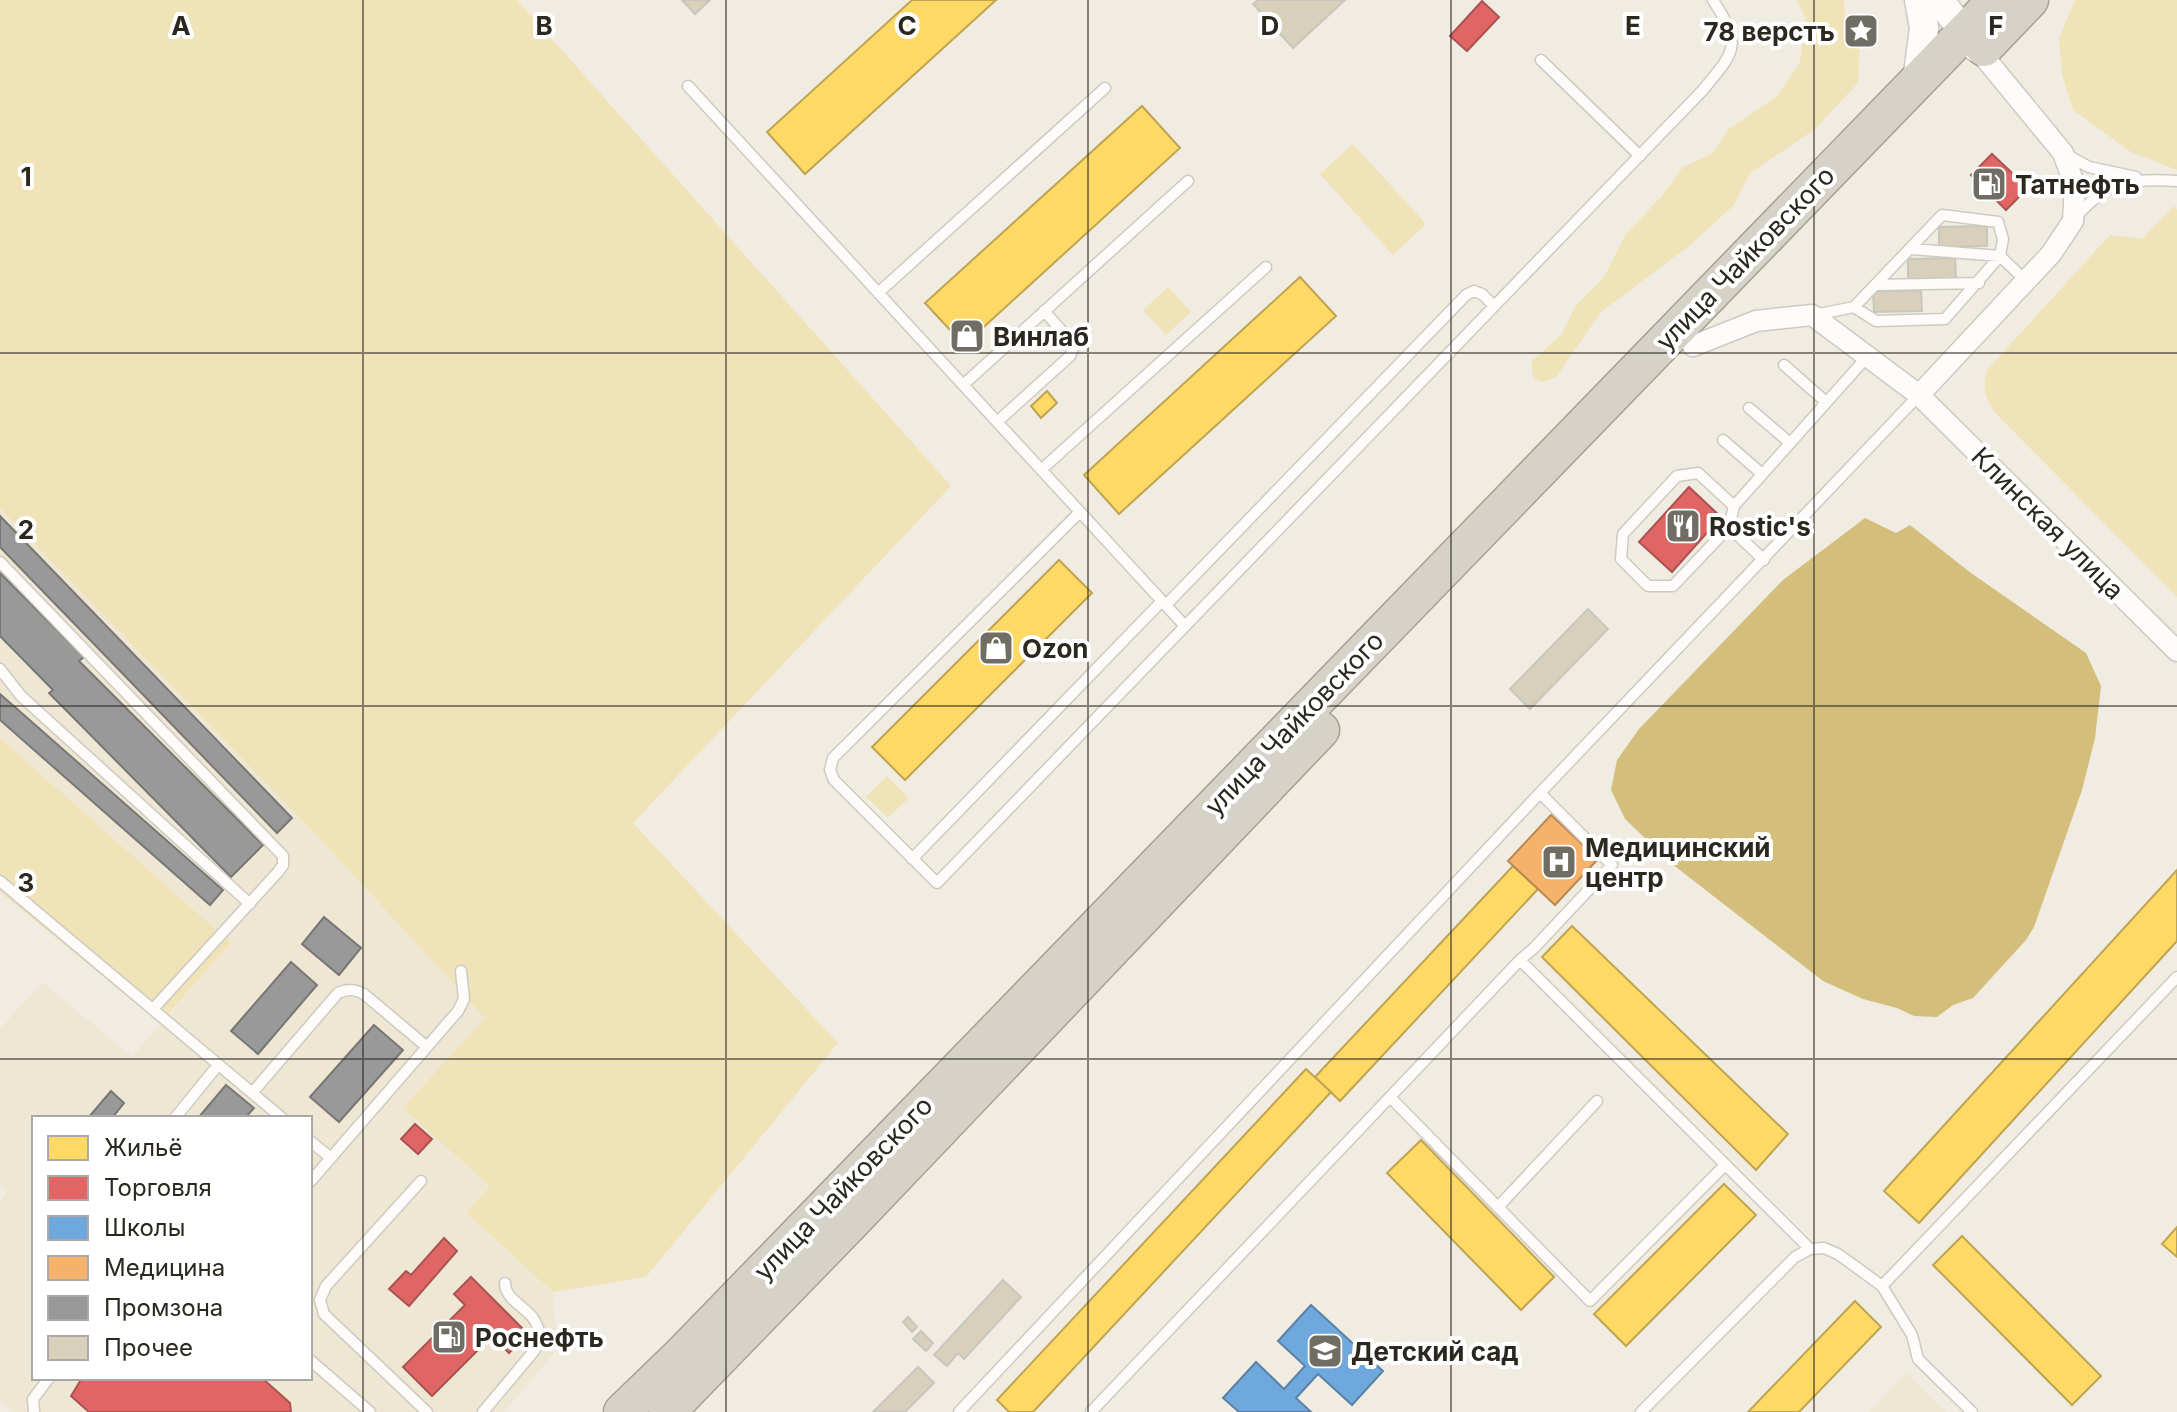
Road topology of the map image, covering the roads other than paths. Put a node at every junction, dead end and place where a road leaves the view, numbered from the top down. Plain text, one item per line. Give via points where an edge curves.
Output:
1 (1713, 0) edge
2 (1919, 0) edge
3 (1939, 0) edge
4 (1996, 0) edge
5 (2030, 0) edge
6 (1972, 42) junction
7 (1541, 60) dead end
8 (1917, 81) junction
9 (688, 86) dead end
10 (1105, 88) dead end
11 (2063, 153) junction
12 (1640, 156) junction
13 (2152, 179) junction
14 (1188, 181) dead end
15 (2177, 181) edge
16 (2073, 221) junction
17 (1912, 249) junction
18 (2000, 256) junction
19 (1266, 267) dead end
20 (2026, 281) junction
21 (1979, 283) junction
22 (1876, 285) junction
23 (878, 293) junction
24 (1494, 306) junction
25 (1854, 307) junction
26 (1044, 311) junction
27 (1812, 315) junction
28 (1693, 346) junction
29 (1866, 358) junction
30 (1784, 365) dead end
31 (963, 385) junction
32 (1919, 395) junction
33 (1826, 402) junction
34 (1749, 408) dead end
35 (997, 422) junction
36 (1723, 440) dead end
37 (1790, 443) junction
38 (1041, 470) junction
39 (1762, 474) junction
40 (1734, 506) junction
41 (1080, 512) junction
42 (1729, 527) junction
43 (1764, 560) junction
44 (0, 562) edge
45 (1164, 603) junction
46 (1185, 626) junction
47 (2177, 651) edge
48 (0, 669) edge
49 (1540, 793) junction
50 (912, 859) junction
51 (0, 881) edge
52 (250, 904) junction
53 (1520, 960) junction
54 (461, 971) dead end
55 (2177, 977) edge
56 (153, 1009) junction
57 (427, 1047) junction
58 (218, 1065) junction
59 (252, 1093) junction
60 (1390, 1097) junction
61 (1597, 1101) dead end
62 (274, 1115) edge
63 (177, 1116) edge
64 (312, 1143) edge
65 (331, 1158) junction
66 (1725, 1165) junction
67 (312, 1180) edge
68 (421, 1181) dead end
69 (1498, 1207) junction
70 (1810, 1249) junction
71 (505, 1283) dead end
72 (1882, 1286) junction
73 (312, 1362) edge
74 (47, 1380) edge
75 (34, 1412) edge
76 (370, 1412) edge
77 (427, 1412) edge
78 (483, 1412) edge
79 (622, 1412) edge
80 (667, 1412) edge
81 (959, 1412) edge
82 (1091, 1412) edge
83 (1641, 1412) edge
84 (1972, 1412) edge

1 - 12 lane via 1729,25 1730,57
2 - 8 street via 1924,28
3 - 6 street
4 - 6 highway
5 - 6 highway
6 - 8 highway, улица Чайковского
6 - 11 street
6 - 28 highway, улица Чайковского
7 - 12 lane
8 - 79 highway, улица Чайковского
9 - 23 lane
10 - 23 lane
11 - 13 lane via 2089,167
11 - 16 street via 2075,186
12 - 24 lane
13 - 15 lane
13 - 16 lane via 2104,191
14 - 26 lane
16 - 20 street
17 - 18 lane
17 - 18 lane via 1942,215 1998,222
17 - 22 lane
18 - 20 lane
18 - 21 lane
19 - 38 lane
20 - 32 street
21 - 22 lane
21 - 25 lane via 1945,319 1876,321
22 - 25 lane
23 - 31 lane
24 - 45 lane via 1482,294 1466,295
24 - 46 lane
25 - 27 lane
26 - 31 lane
26 - 35 lane via 1070,340 1070,356
27 - 28 street via 1756,321
27 - 29 street, Клинская улица
28 - 80 highway, улица Чайковского
29 - 32 street, Клинская улица
29 - 33 lane
30 - 33 lane
31 - 35 lane
32 - 43 lane
32 - 47 street, Клинская улица
33 - 37 lane
34 - 37 lane
35 - 38 lane
36 - 39 lane
37 - 39 lane
38 - 41 lane
39 - 40 lane
40 - 42 lane
40 - 42 lane via 1698,473 1677,476 1623,534 1621,559 1648,586 1673,586
41 - 45 lane
41 - 50 lane via 833,758 834,780
42 - 43 lane
43 - 49 lane
44 - 52 lane via 280,851 281,869
45 - 46 lane
45 - 50 lane
46 - 50 lane via 937,883
48 - 52 lane via 21,696
49 - 53 lane via 1612,865
49 - 81 lane
51 - 56 lane
52 - 56 lane
53 - 60 lane
53 - 66 lane
54 - 57 lane via 464,999
55 - 72 lane
56 - 58 lane
57 - 59 lane via 364,994 347,990 338,993
57 - 65 lane
58 - 59 lane
58 - 63 lane
59 - 62 lane
60 - 69 lane
60 - 82 lane
61 - 69 lane
64 - 65 lane
65 - 67 lane
66 - 69 lane via 1590,1301
66 - 70 lane
68 - 77 lane via 326,1286 320,1300 324,1314
70 - 72 lane via 1838,1254
70 - 83 lane via 1795,1257
71 - 78 lane via 541,1337
72 - 84 lane via 1912,1335 1918,1359
73 - 76 lane
74 - 75 lane via 33,1399

